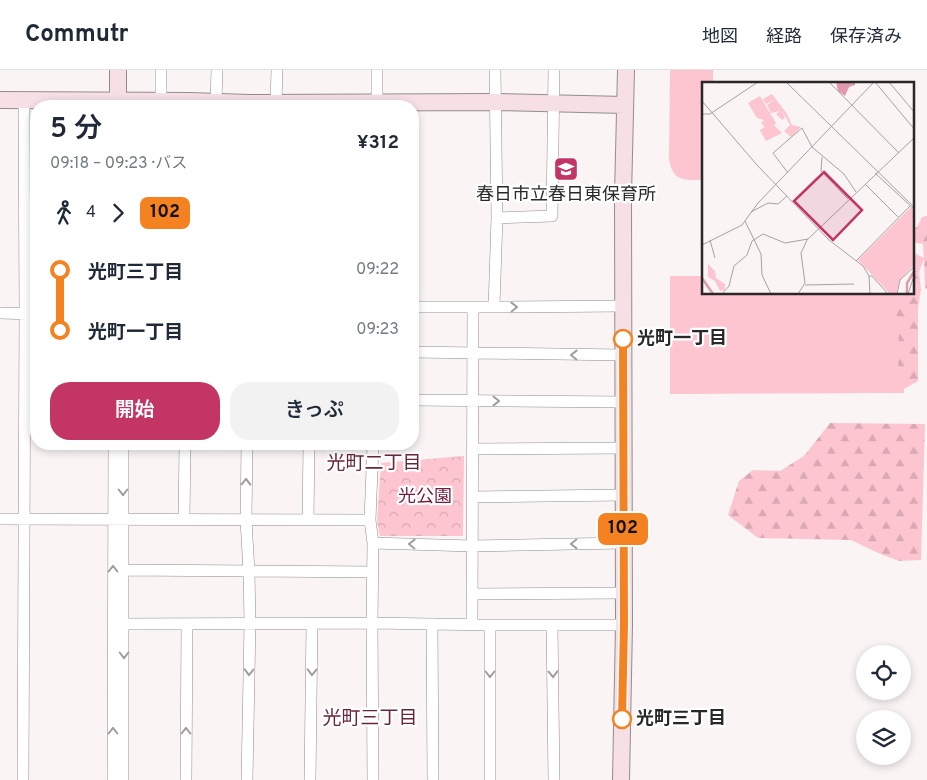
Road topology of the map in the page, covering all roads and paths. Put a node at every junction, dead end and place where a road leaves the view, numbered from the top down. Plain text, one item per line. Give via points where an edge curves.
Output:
1 (118, 70) edge
2 (161, 70) edge
3 (217, 70) edge
4 (277, 70) edge
5 (377, 70) edge
6 (495, 70) edge
7 (554, 70) edge
8 (626, 70) edge
9 (0, 100) edge
10 (24, 100) junction
11 (30, 100) edge
12 (119, 100) edge
13 (160, 100) edge
14 (216, 100) edge
15 (276, 100) edge
16 (377, 100) edge
17 (496, 102) junction
18 (419, 103) edge
19 (554, 103) junction
20 (626, 105) junction
21 (497, 218) junction
22 (30, 283) edge
23 (623, 306) junction
24 (419, 307) edge
25 (473, 307) junction
26 (494, 308) junction
27 (0, 314) edge
28 (30, 314) edge
29 (30, 343) edge
30 (419, 352) edge
31 (472, 353) junction
32 (623, 355) junction
33 (419, 400) edge
34 (472, 400) junction
35 (624, 402) junction
36 (624, 448) junction
37 (472, 449) junction
38 (114, 450) edge
39 (123, 450) edge
40 (185, 450) edge
41 (247, 450) edge
42 (309, 450) edge
43 (373, 450) edge
44 (623, 495) junction
45 (472, 497) junction
46 (0, 519) edge
47 (24, 519) junction
48 (118, 519) junction
49 (184, 519) junction
50 (246, 520) junction
51 (308, 520) junction
52 (370, 520) junction
53 (373, 543) junction
54 (623, 543) junction
55 (472, 546) junction
56 (123, 570) junction
57 (249, 572) junction
58 (373, 572) junction
59 (623, 593) junction
60 (472, 594) junction
61 (119, 623) junction
62 (250, 623) junction
63 (312, 623) junction
64 (372, 623) junction
65 (187, 624) junction
66 (432, 624) junction
67 (472, 625) junction
68 (490, 625) junction
69 (552, 625) junction
70 (624, 625) junction
71 (22, 780) edge
72 (113, 780) edge
73 (124, 780) edge
74 (186, 780) edge
75 (248, 780) edge
76 (310, 780) edge
77 (373, 780) edge
78 (432, 780) edge
79 (490, 780) edge
80 (554, 780) edge
81 (621, 780) edge

1 - 12 street
2 - 13 street
3 - 14 street
4 - 15 street
5 - 16 street
6 - 17 street
7 - 19 street
8 - 20 street
9 - 10 street
10 - 11 street
10 - 22 street
17 - 18 street
17 - 19 street
17 - 21 street
19 - 20 street
19 - 21 street via 552,216
20 - 23 street
21 - 26 street
26 -> 23 street
23 - 32 street
24 - 25 street
25 - 26 street
25 - 31 street
27 - 28 street
29 - 47 street
30 - 31 street
32 -> 31 street
31 - 34 street
32 - 35 street
33 - 34 street
34 -> 35 street
34 - 37 street
35 - 36 street
36 - 37 street
36 - 44 street
37 - 45 street
38 - 48 street
39 -> 48 street
40 - 49 street
50 -> 41 street
42 - 51 street
43 - 52 street
44 - 45 street
44 - 54 street
45 - 55 street
46 - 47 street
47 - 48 street
47 - 71 street
48 - 49 street
48 - 56 street
61 -> 48 street
49 - 50 street
50 - 51 street
50 - 57 street
51 - 52 street
52 - 53 street
55 -> 53 street
53 - 58 street
54 -> 55 street
54 - 59 street
55 - 60 street
56 - 57 street
56 - 61 street
57 - 58 street
57 - 62 street
58 - 64 street
59 - 60 street
59 - 70 street
60 - 67 street
61 - 65 street
72 -> 61 street
61 -> 73 street
62 - 63 street
62 - 65 street
62 -> 75 street
63 - 64 street
63 -> 76 street
64 - 66 street
64 - 77 street
74 -> 65 street
66 - 67 street
66 - 78 street
67 - 68 street
68 - 69 street
68 -> 79 street
69 - 70 street
69 -> 80 street
70 - 81 street

